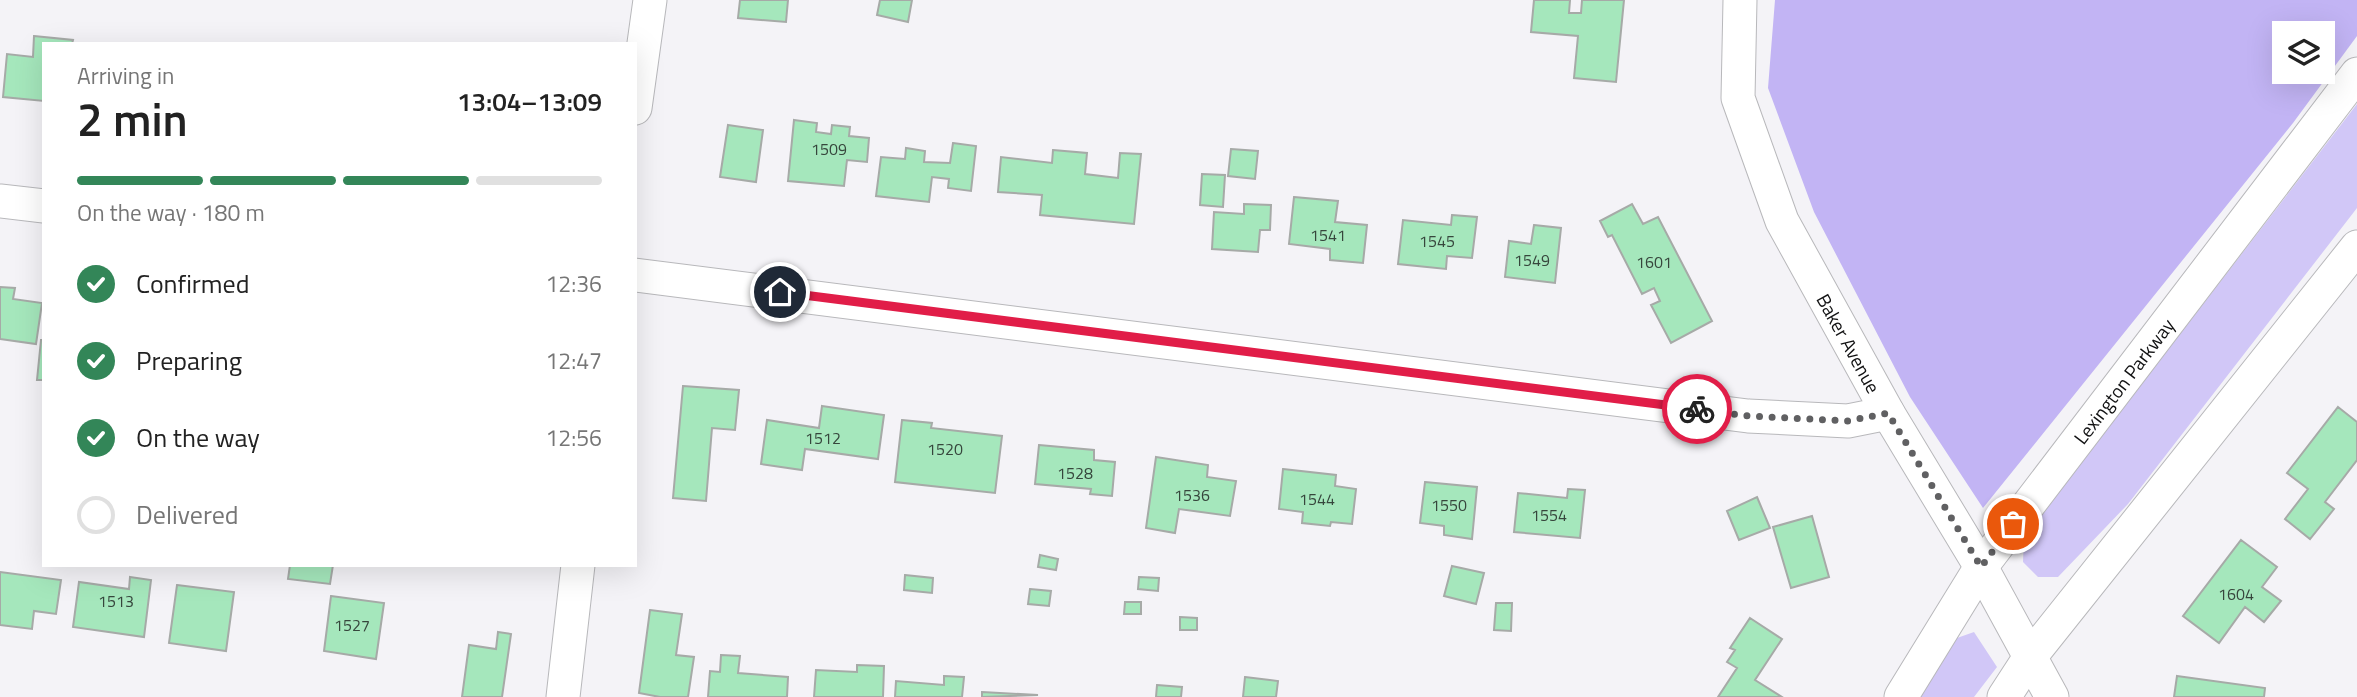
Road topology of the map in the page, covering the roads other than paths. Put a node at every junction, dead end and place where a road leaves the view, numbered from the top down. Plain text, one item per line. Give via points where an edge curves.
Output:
1 (1740, 0) edge
2 (649, 6) edge
3 (2357, 74) edge
4 (637, 93) edge
5 (0, 201) edge
6 (42, 206) edge
7 (2357, 247) edge
8 (637, 275) edge
9 (1888, 413) junction
10 (579, 567) edge
11 (1981, 567) junction
12 (2031, 657) junction
13 (563, 697) edge
14 (1900, 697) edge
15 (2004, 697) edge
16 (2052, 697) edge

1 - 9 street, Baker Avenue via 1738,99 1759,158 1782,221
2 - 4 street
3 - 11 street, Lexington Parkway
5 - 6 street
7 - 12 street
8 - 9 street via 1748,416 1848,421
9 - 11 street, Baker Avenue
10 - 13 street
11 - 12 street, Baker Avenue
11 - 14 street, Lexington Parkway
12 - 15 street
12 - 16 street, Baker Avenue

